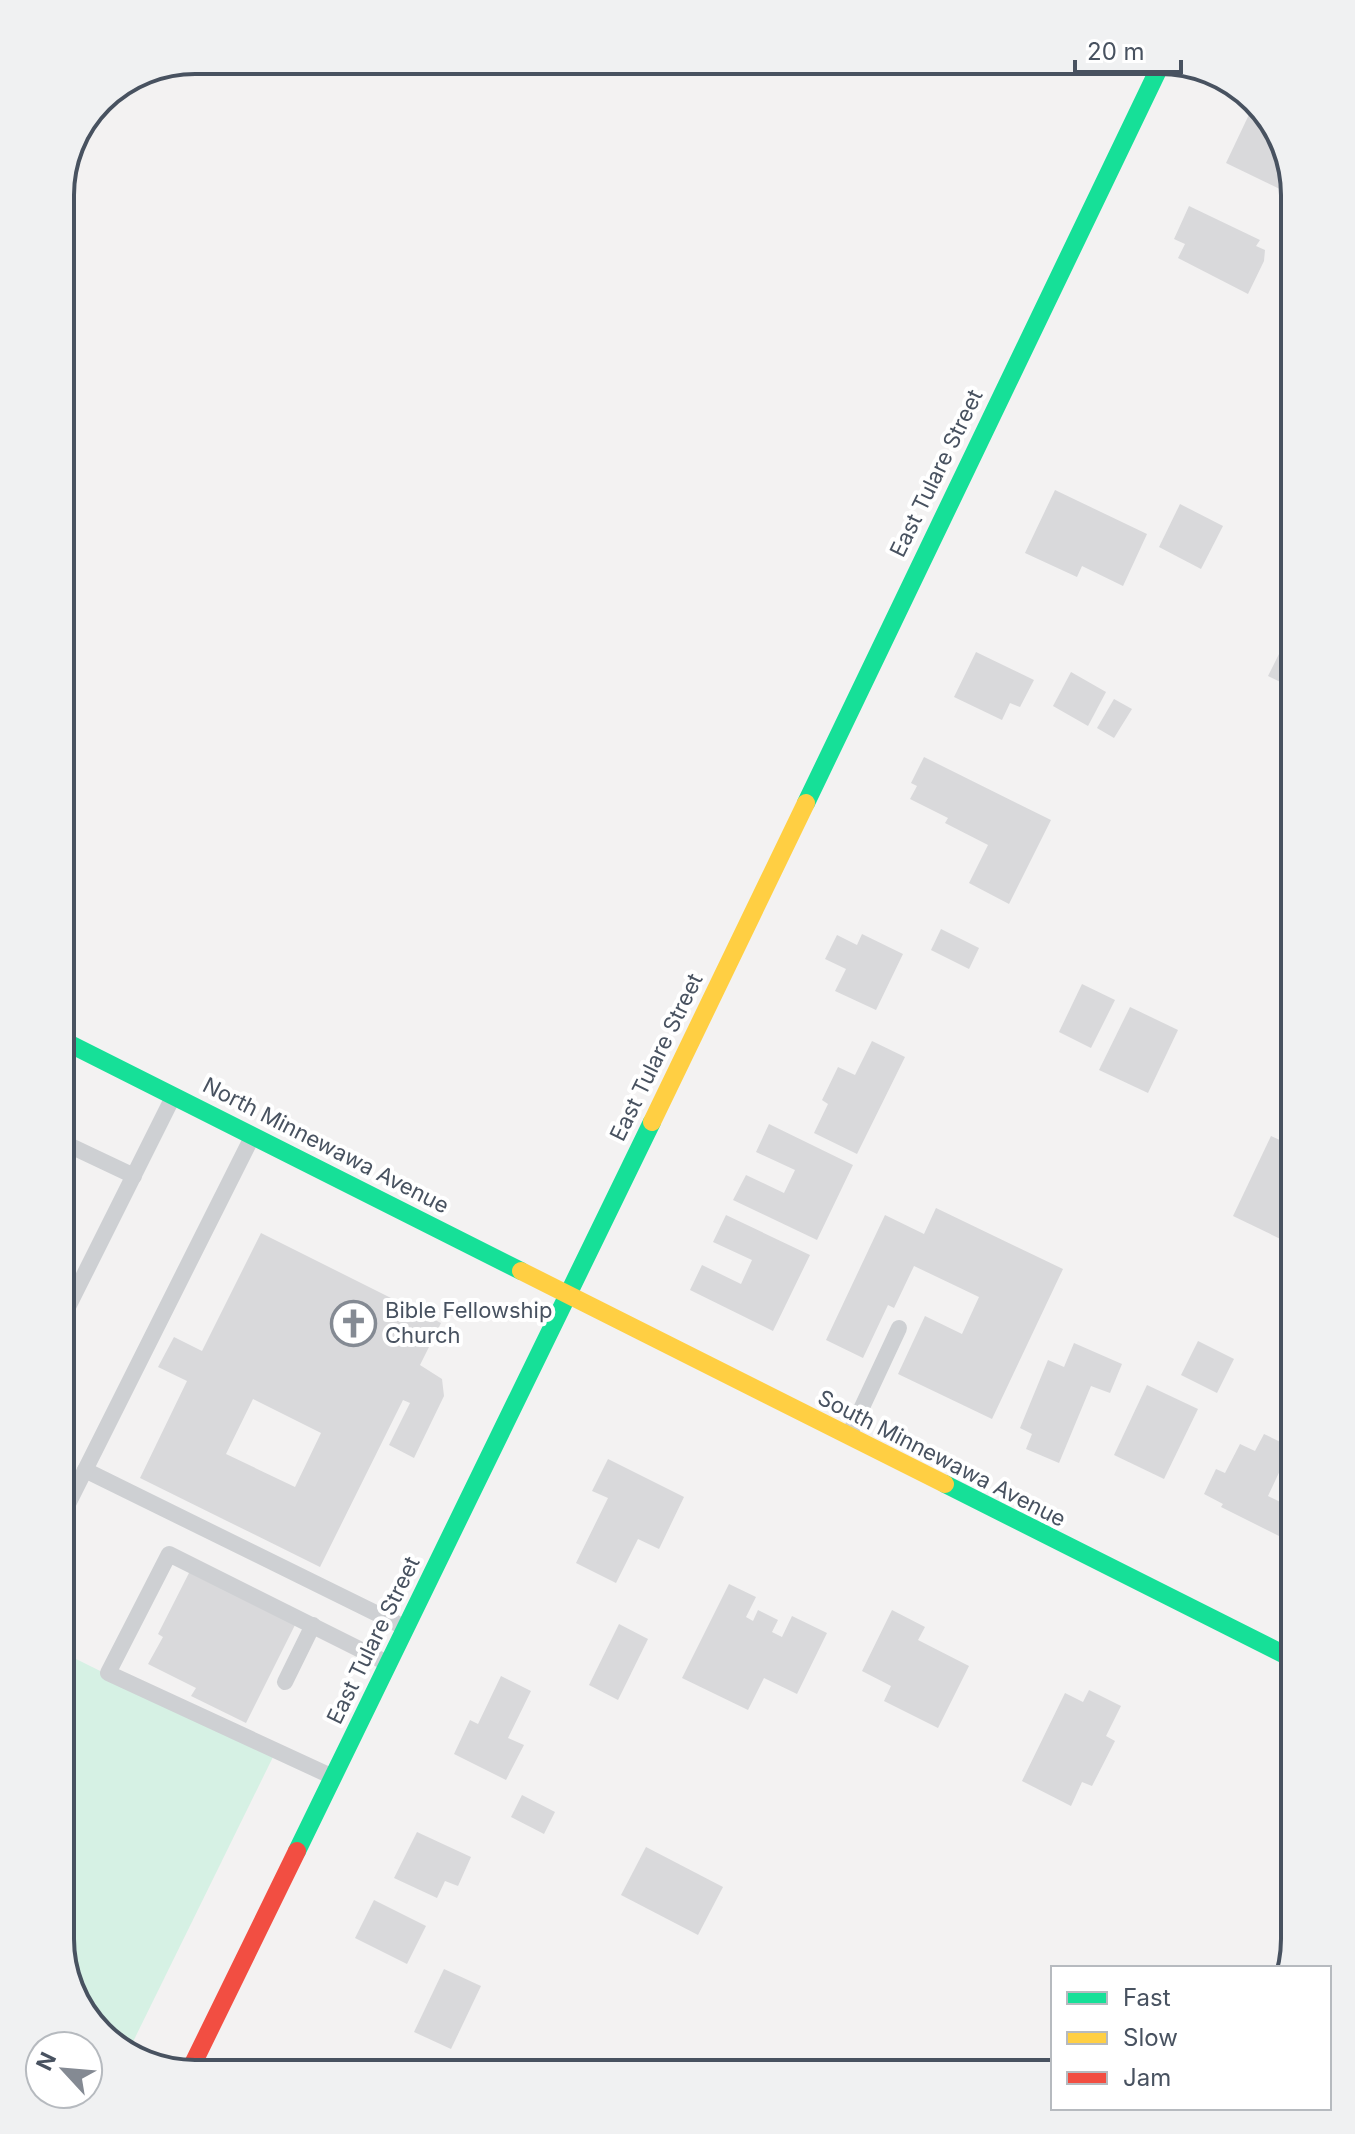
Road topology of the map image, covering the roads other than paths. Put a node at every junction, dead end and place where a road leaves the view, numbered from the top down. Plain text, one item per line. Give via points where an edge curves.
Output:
1 (1156, 74) edge
2 (74, 1046) edge
3 (174, 1094) junction
4 (253, 1134) junction
5 (74, 1148) edge
6 (134, 1176) junction
7 (74, 1295) edge
8 (569, 1295) junction
9 (899, 1328) dead end
10 (848, 1438) junction
11 (85, 1470) junction
12 (74, 1492) edge
13 (313, 1625) junction
14 (406, 1628) junction
15 (1281, 1653) edge
16 (388, 1663) junction
17 (285, 1682) dead end
18 (333, 1777) junction
19 (195, 2060) edge

1 - 8 main road, East Tulare Street
2 - 3 main road, North Minnewawa Avenue
3 - 4 main road, North Minnewawa Avenue
3 - 6 lane
4 - 8 main road, North Minnewawa Avenue
4 - 11 lane
5 - 6 lane
6 - 7 lane
8 - 10 main road, South Minnewawa Avenue
8 - 14 main road, East Tulare Street
9 - 10 lane
10 - 15 main road, South Minnewawa Avenue
11 - 12 lane
11 - 14 lane
13 - 16 lane
13 - 17 lane
13 - 18 lane via 169,1554 108,1673
14 - 16 main road, East Tulare Street
16 - 18 main road, East Tulare Street
18 - 19 main road, East Tulare Street

